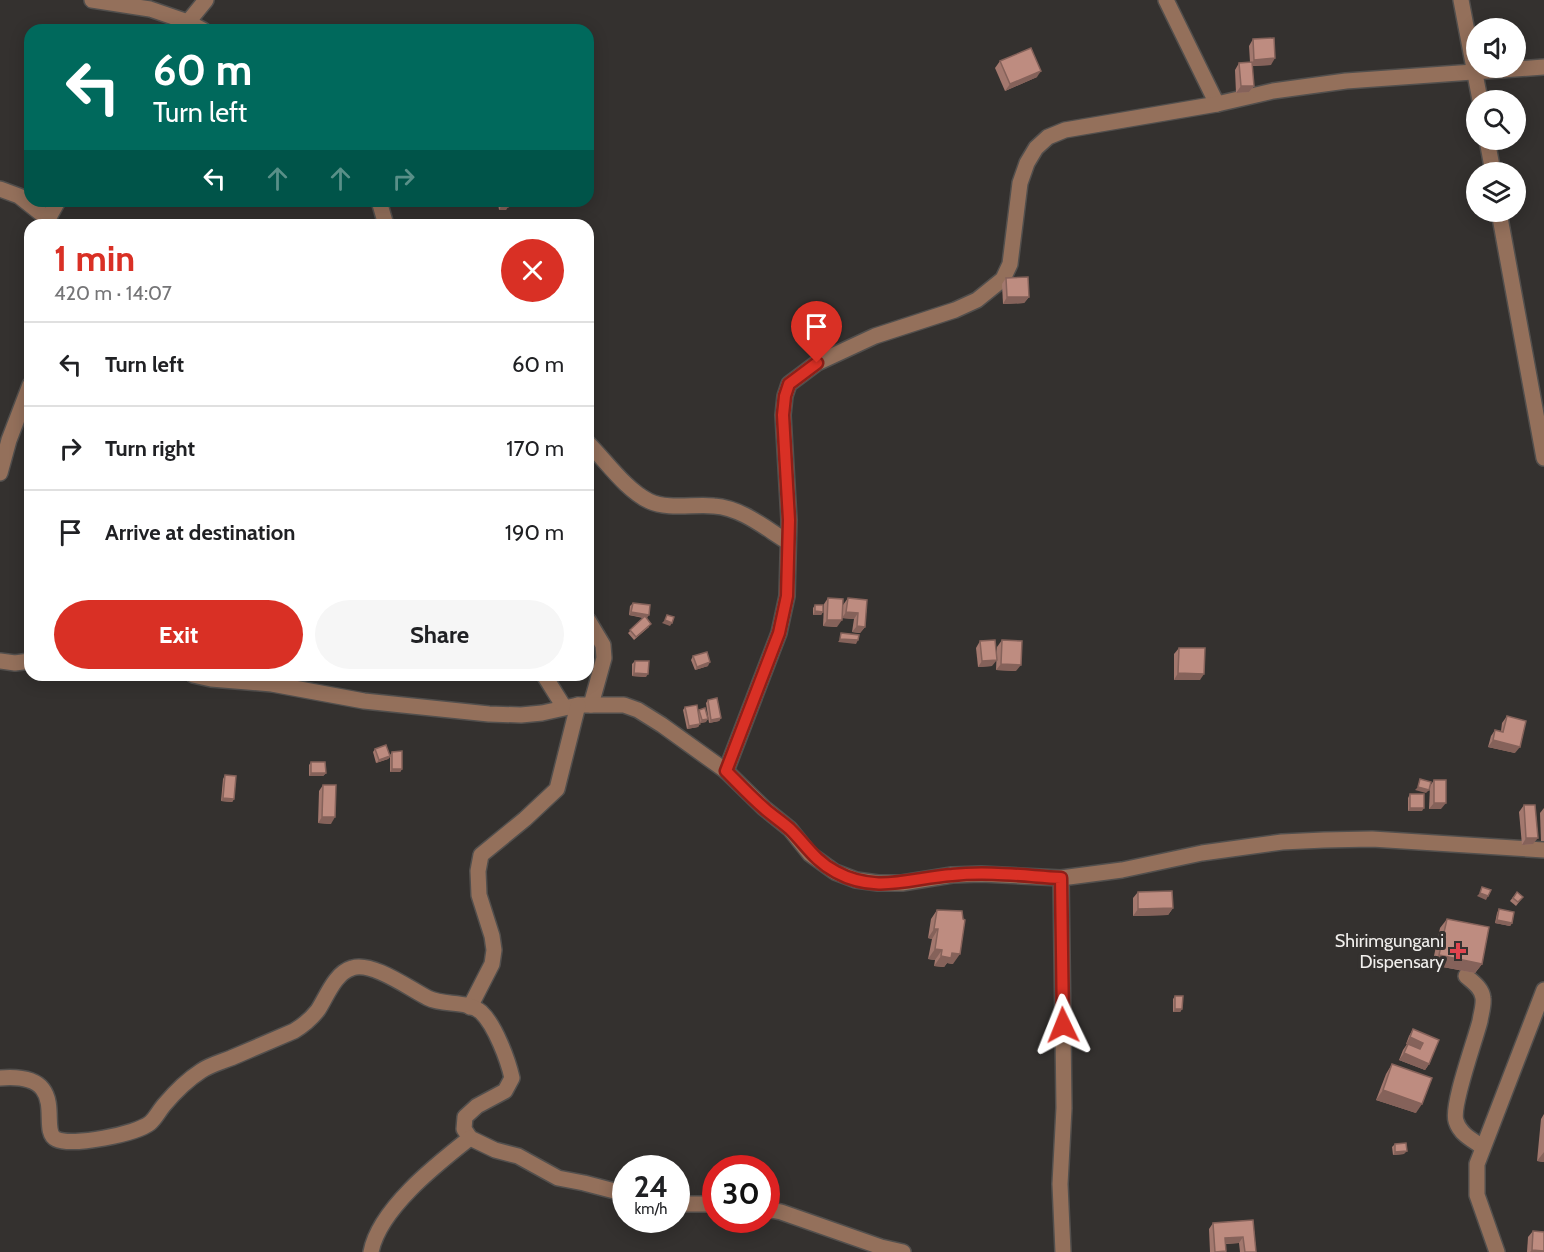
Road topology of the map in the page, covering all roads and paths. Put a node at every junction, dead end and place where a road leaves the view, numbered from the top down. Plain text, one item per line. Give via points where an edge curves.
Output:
1 (92, 0) edge
2 (206, 0) edge
3 (1166, 0) edge
4 (1461, 0) edge
5 (188, 22) junction
6 (184, 24) edge
7 (192, 24) edge
8 (1466, 25) edge
9 (1544, 66) edge
10 (1526, 67) edge
11 (1466, 72) edge
12 (1217, 104) junction
13 (0, 189) edge
14 (24, 200) edge
15 (32, 207) edge
16 (45, 219) edge
17 (1501, 222) edge
18 (24, 401) edge
19 (594, 449) edge
20 (1544, 458) edge
21 (0, 473) edge
22 (788, 542) junction
23 (594, 630) edge
24 (0, 661) edge
25 (24, 662) edge
26 (594, 676) edge
27 (235, 681) edge
28 (551, 681) edge
29 (591, 681) edge
30 (578, 706) junction
31 (726, 771) junction
32 (1544, 850) edge
33 (1061, 878) junction
34 (1466, 976) dead end
35 (1544, 990) edge
36 (470, 1007) junction
37 (0, 1078) edge
38 (470, 1138) junction
39 (1483, 1147) junction
40 (612, 1190) edge
41 (780, 1212) edge
42 (881, 1250) edge
43 (370, 1252) edge
44 (903, 1252) edge
45 (1063, 1252) edge
46 (1497, 1252) edge

1 - 5 street via 150,9
2 - 5 street
3 - 12 street
4 - 8 street
5 - 6 street
5 - 7 street
9 - 10 street
11 - 12 street via 1346,81
12 - 22 street via 1065,130 1048,137 1036,148 1020,183 1010,264 1003,279 977,300 875,336 817,363 789,384 783,415
13 - 14 street
15 - 16 street
17 - 20 street
18 - 21 street
19 - 22 street via 636,493 650,502 715,506 741,512
22 - 31 street via 787,596 779,633
23 - 26 street via 603,645 604,657
24 - 25 street
27 - 30 street via 364,701 489,714 521,715
28 - 30 street
29 - 30 street
30 - 31 street via 624,705 639,710
30 - 36 street via 557,789 481,855 480,895 494,951 492,964
31 - 33 street via 790,829 810,854 835,872 856,880 902,883 952,874
32 - 33 street via 1372,839 1303,841 1202,853
33 - 45 street
34 - 39 street via 1483,996 1474,1046 1455,1106 1456,1121 1465,1135
35 - 39 street
36 - 37 street via 430,999 378,972 354,967 344,972 306,1023 204,1069 184,1083 151,1123 81,1141 54,1139 49,1131 49,1098 42,1087 29,1081
36 - 38 street via 489,1022 512,1078 505,1090 465,1117 464,1129
38 - 40 street via 518,1156 558,1178
38 - 43 street via 444,1158 384,1219
39 - 46 street via 1477,1164 1477,1195
41 - 42 street
42 - 44 street

